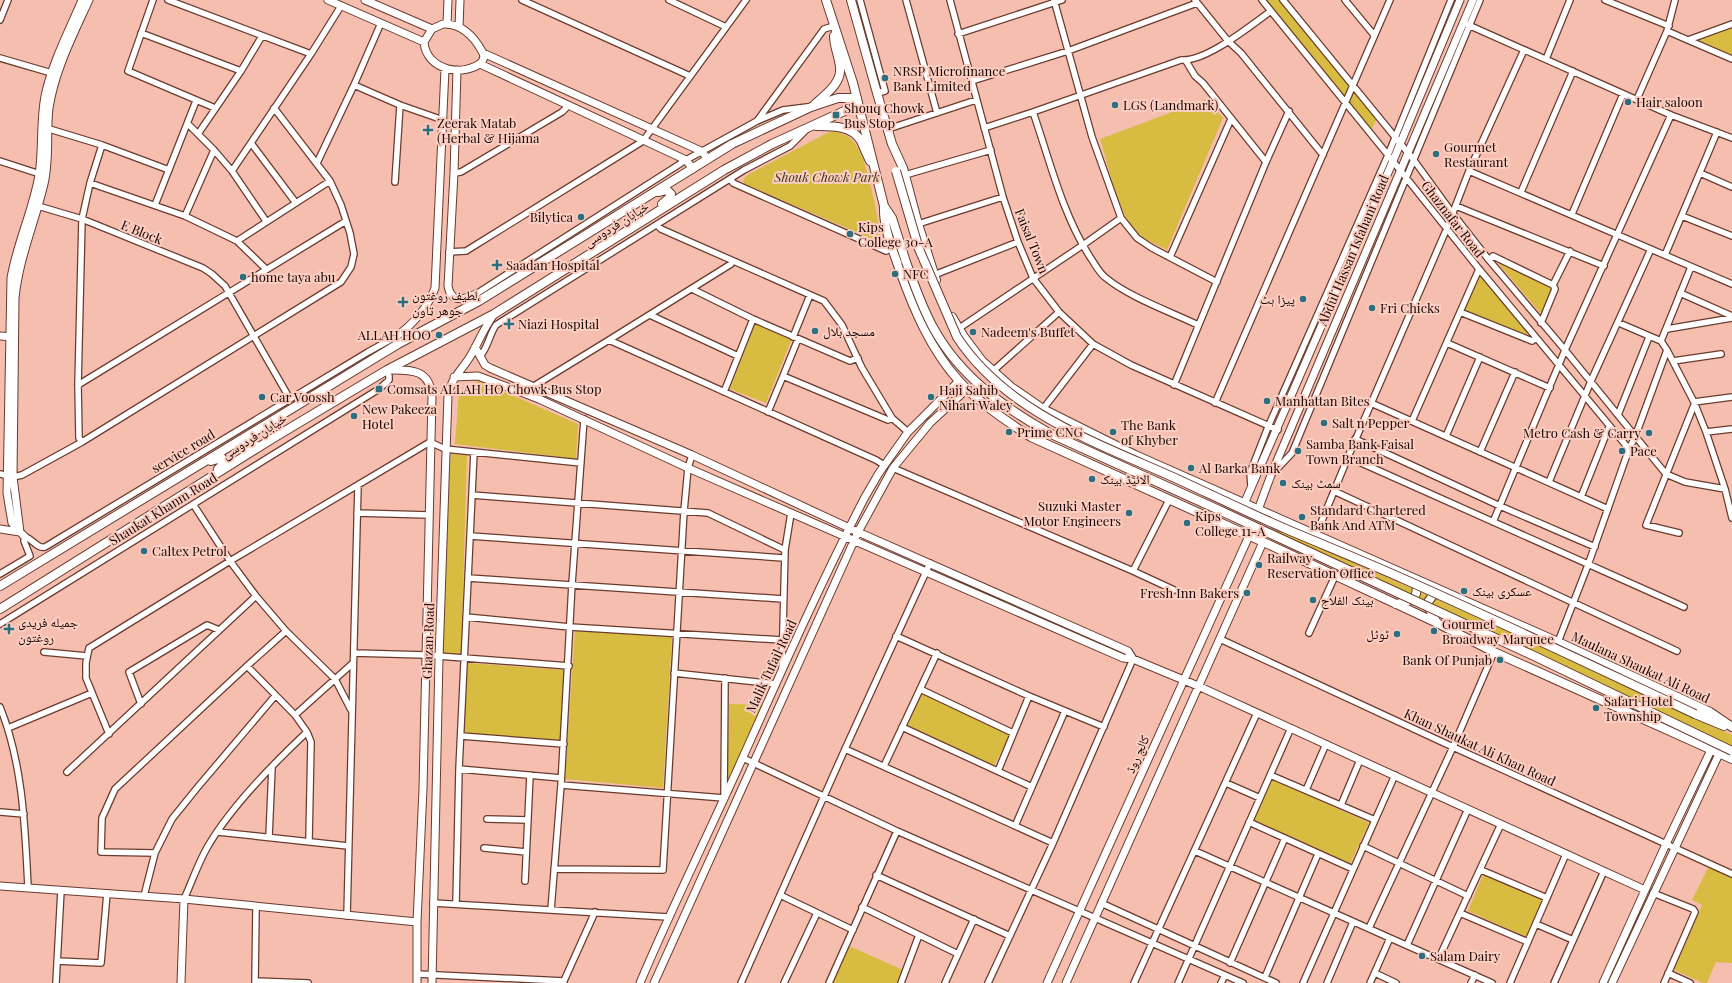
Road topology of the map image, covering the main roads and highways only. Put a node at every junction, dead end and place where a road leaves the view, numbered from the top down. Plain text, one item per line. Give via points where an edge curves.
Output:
1 (826, 0) edge
2 (851, 0) edge
3 (834, 26) junction
4 (857, 100) junction
5 (811, 106) junction
6 (811, 126) junction
7 (892, 144) junction
8 (876, 170) junction
9 (655, 192) junction
10 (884, 206) junction
11 (650, 216) junction
12 (267, 422) junction
13 (1076, 426) junction
14 (275, 437) junction
15 (1109, 442) junction
16 (1062, 451) junction
17 (1101, 468) junction
18 (183, 474) junction
19 (189, 491) junction
20 (1416, 579) junction
21 (0, 586) edge
22 (1445, 593) junction
23 (1396, 604) junction
24 (0, 609) edge
25 (1437, 623) junction
26 (1732, 728) edge
27 (1732, 751) edge
28 (1732, 759) edge

1 - 3 main road
2 - 7 main road, Maulana Shaukat Ali Road
3 - 4 main road
3 - 5 main road via 839,75 832,88
4 - 5 main road, خیابان فردوسی via 838,98
4 - 6 main road, خیابان فردوسی via 851,108
4 - 8 main road
5 - 9 main road, خیابان فردوسی via 756,131
6 - 8 main road via 837,126 850,131 861,141
6 - 11 main road, خیابان فردوسی via 724,170
7 - 13 main road, Maulana Shaukat Ali Road via 905,175 934,275 958,329 982,361 1016,391
7 - 26 main road, bridge via 896,171 919,249 957,337 984,370 1028,406 1059,424 1284,528 1405,580 1695,714
8 - 10 main road
9 - 11 main road via 669,191 671,196 653,210
9 - 12 main road, خیابان فردوسی via 477,298 397,340
10 - 16 main road via 884,219 892,248 906,286 939,356 967,389 1014,426
10 - 27 main road, bridge via 892,218 906,262 933,328 952,358 974,381 1017,414 1049,434 1220,510
11 - 14 main road, خیابان فردوسی via 494,314 387,370
12 - 14 main road via 246,441 245,446 250,449
12 - 18 main road, خیابان فردوسی
13 - 15 main road, Maulana Shaukat Ali Road
13 - 16 main road via 1083,439 1082,447 1078,450
14 - 19 main road, خیابان فردوسی
15 - 17 main road via 1097,450 1096,456
15 - 20 main road, Maulana Shaukat Ali Road
16 - 17 main road
17 - 23 main road
18 - 19 main road via 219,458 223,460 222,467
18 - 21 main road, خیابان فردوسی
19 - 24 main road, خیابان فردوسی
20 - 22 main road, Maulana Shaukat Ali Road
20 - 23 main road via 1418,591 1415,598
22 - 25 main road via 1433,595 1428,602
22 - 26 main road, Maulana Shaukat Ali Road via 1710,712
23 - 25 main road
25 - 28 main road via 1494,652

